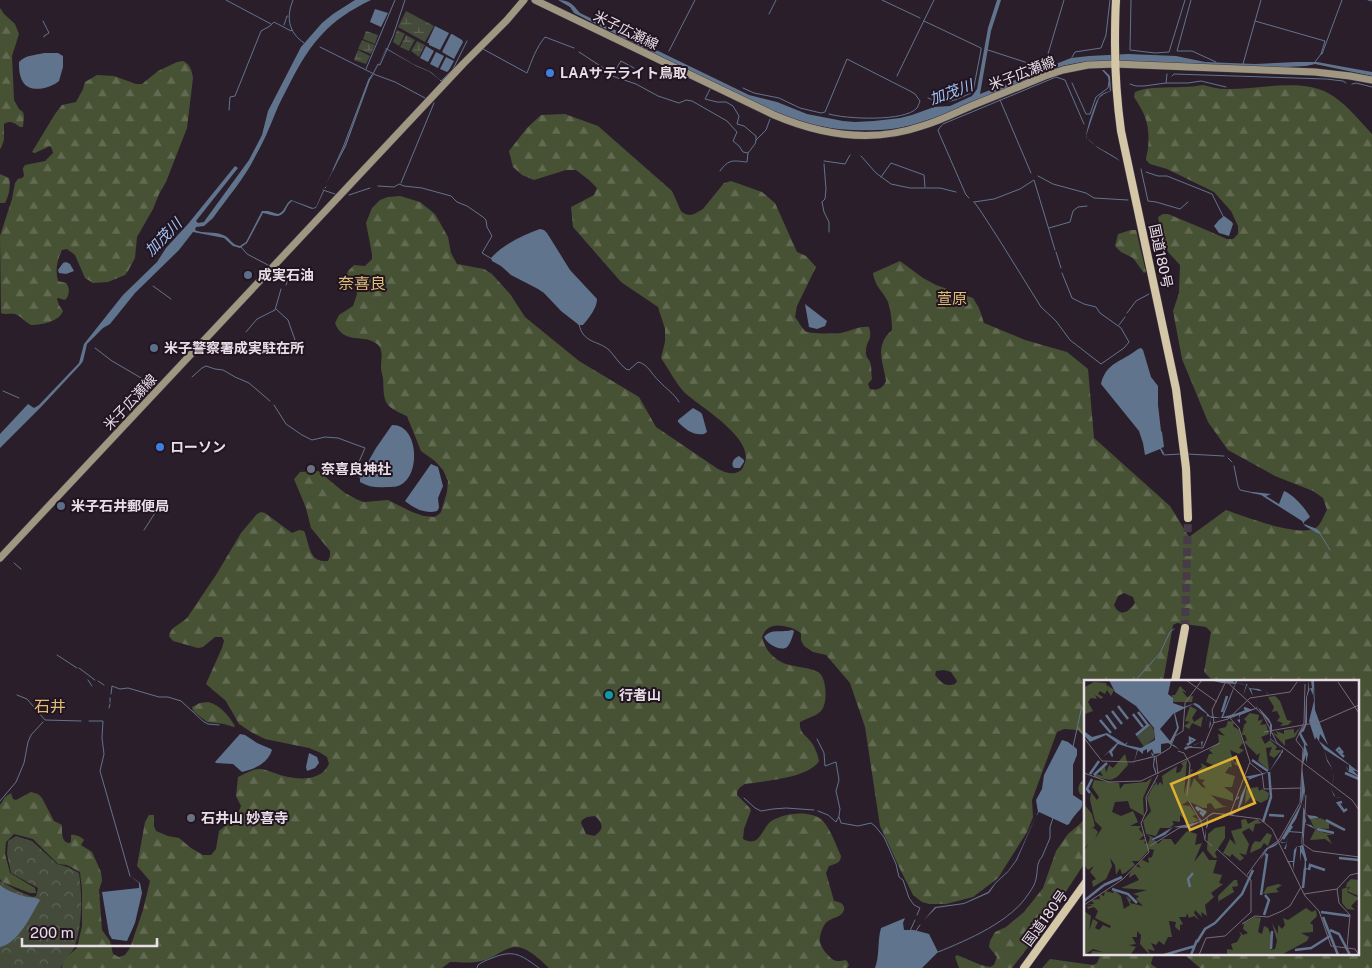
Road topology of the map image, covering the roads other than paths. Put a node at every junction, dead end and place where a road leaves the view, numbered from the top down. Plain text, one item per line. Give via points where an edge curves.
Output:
1 (524, 0) edge
2 (535, 0) edge
3 (1116, 0) edge
4 (1115, 64) junction
5 (1372, 80) edge
6 (1188, 518) tunnel mouth
7 (0, 558) edge
8 (1185, 628) tunnel mouth
9 (1175, 680) edge
10 (1084, 885) edge
11 (1024, 968) edge

1 - 7 main road, 米子広瀬線
2 - 4 main road, 米子広瀬線 via 774,115 833,133 870,136 921,127 1063,70
3 - 4 highway, 国道180号
4 - 5 main road, 米子広瀬線 via 1315,72
4 - 6 highway, 国道180号 via 1121,131 1176,389 1186,468
8 - 9 highway
10 - 11 highway, 国道180号

